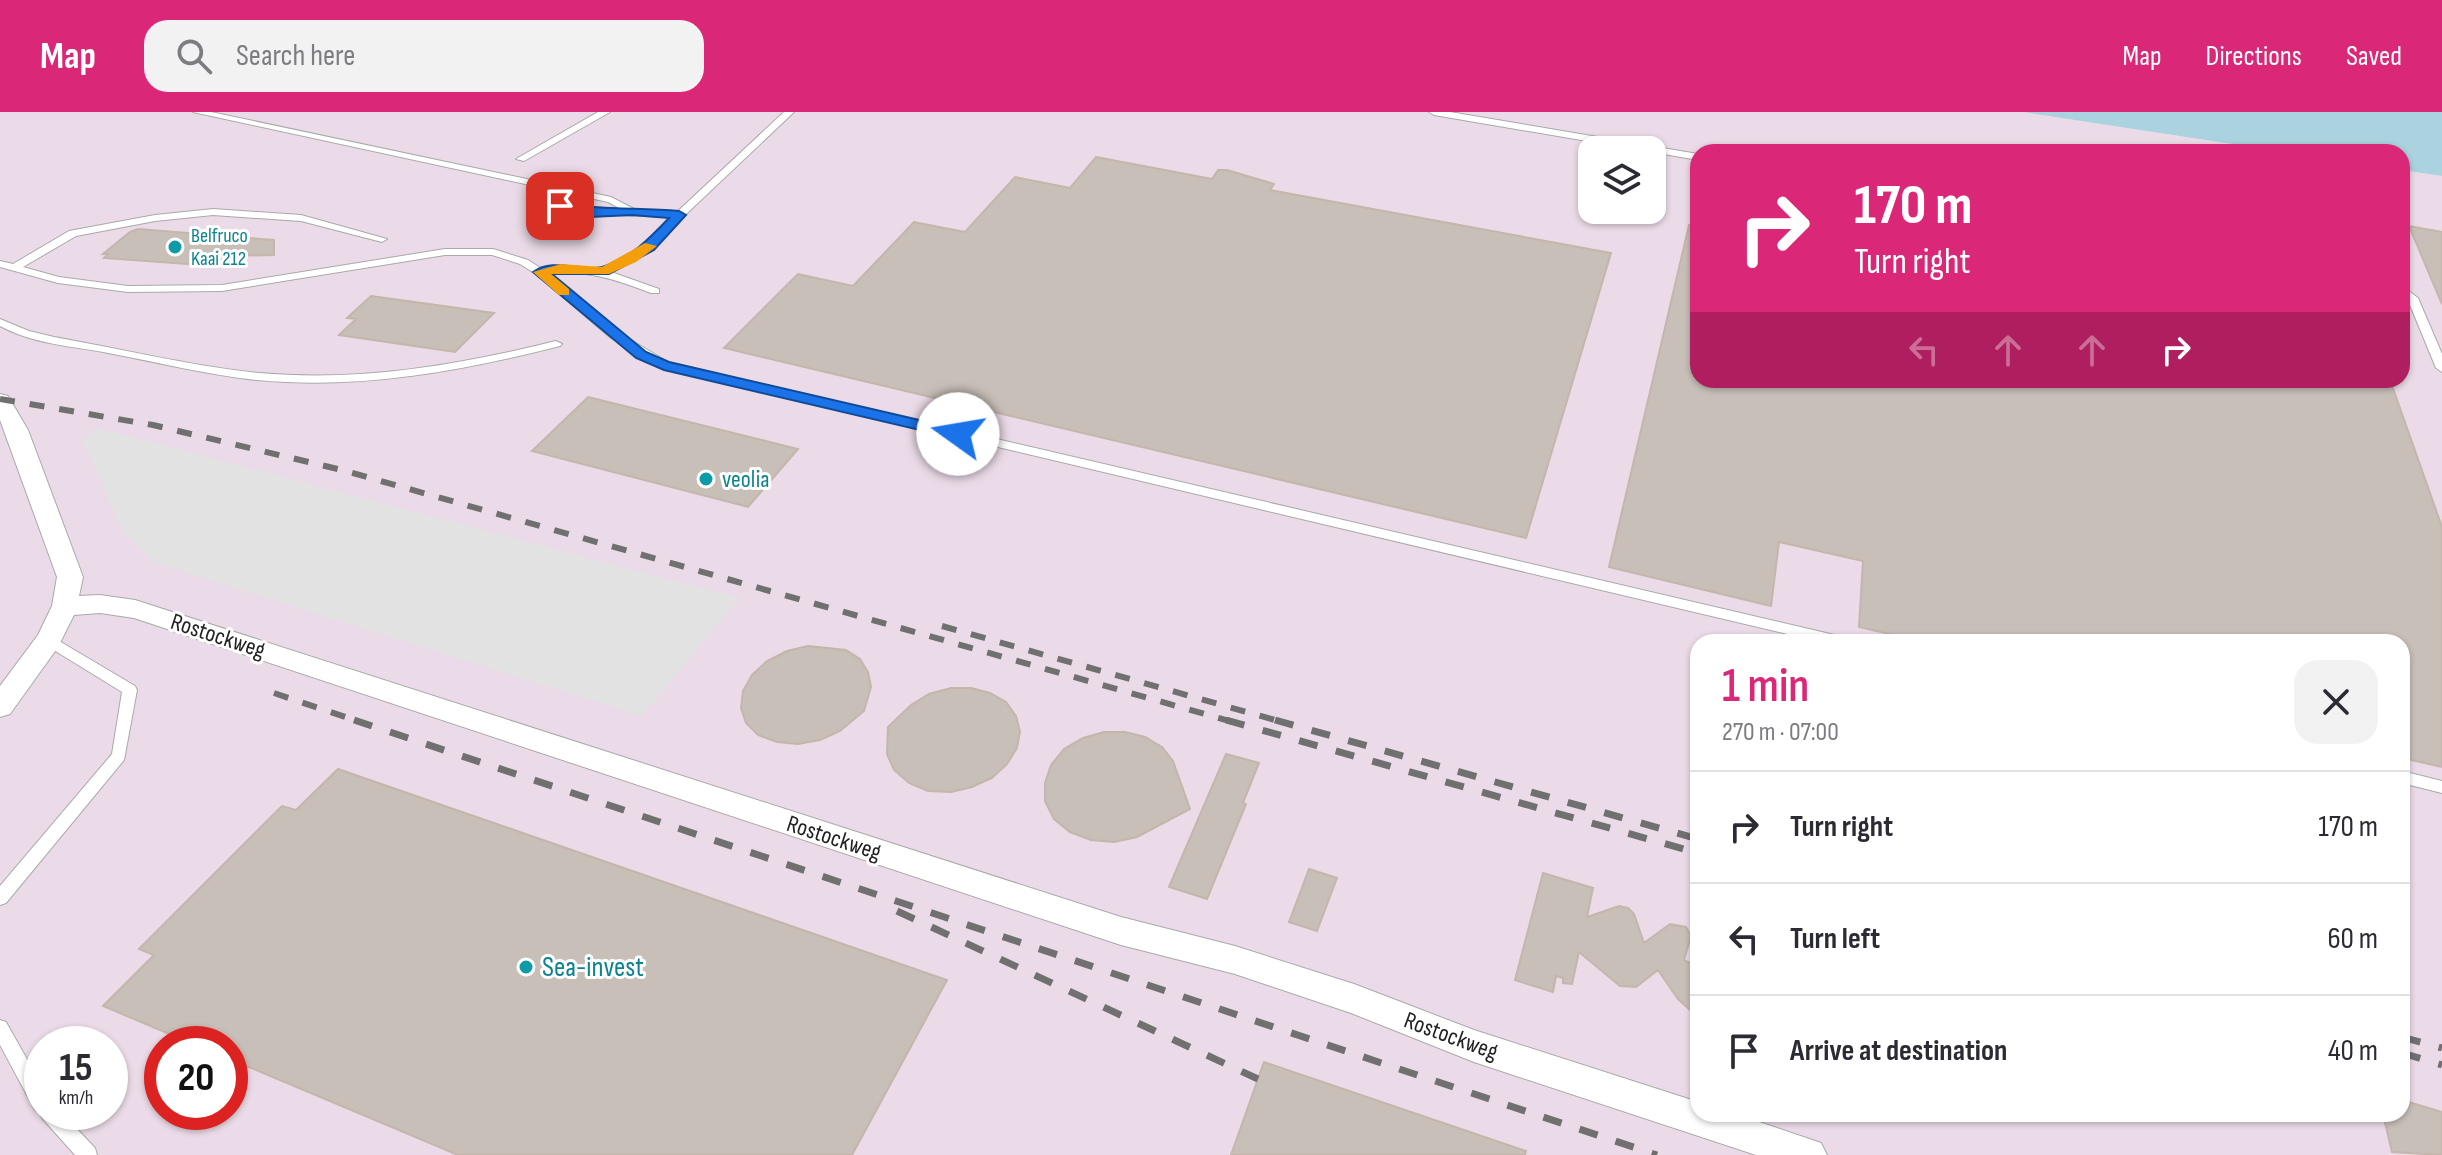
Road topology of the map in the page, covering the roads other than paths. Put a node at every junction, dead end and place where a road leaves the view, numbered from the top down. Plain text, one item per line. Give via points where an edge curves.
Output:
1 (198, 112) edge
2 (605, 112) edge
3 (789, 112) edge
4 (1434, 112) edge
5 (1690, 156) edge
6 (521, 159) dead end
7 (560, 206) dead end
8 (632, 211) junction
9 (679, 215) junction
10 (382, 239) dead end
11 (0, 264) edge
12 (14, 268) junction
13 (604, 271) junction
14 (540, 272) junction
15 (655, 291) dead end
16 (2410, 296) edge
17 (0, 322) edge
18 (556, 344) dead end
19 (2442, 368) edge
20 (0, 401) edge
21 (65, 606) junction
22 (1809, 634) edge
23 (49, 640) junction
24 (0, 706) edge
25 (2410, 779) edge
26 (2442, 787) edge
27 (0, 898) edge
28 (0, 1028) edge
29 (24, 1071) edge
30 (1690, 1116) edge
31 (1708, 1122) edge
32 (65, 1130) edge
33 (88, 1155) edge
34 (1809, 1155) edge

1 - 8 lane via 611,200
2 - 6 lane
3 - 9 lane
4 - 5 lane
7 - 8 lane via 590,213
8 - 9 lane
9 - 13 lane via 649,247
10 - 12 lane via 301,218 213,212 73,233
11 - 12 lane
12 - 14 lane via 128,289 222,288 445,252 493,252
13 - 14 lane
13 - 15 lane
14 - 22 lane via 621,341 664,365
16 - 19 lane
17 - 18 lane via 193,367 278,378 421,374
20 - 21 street via 17,430 63,552 70,577
21 - 23 street
21 - 30 street, Rostockweg via 135,609 1106,927 1235,960
23 - 24 street
23 - 27 lane via 130,690 119,756
25 - 26 lane
28 - 29 lane
31 - 34 street, Rostockweg
32 - 33 lane

